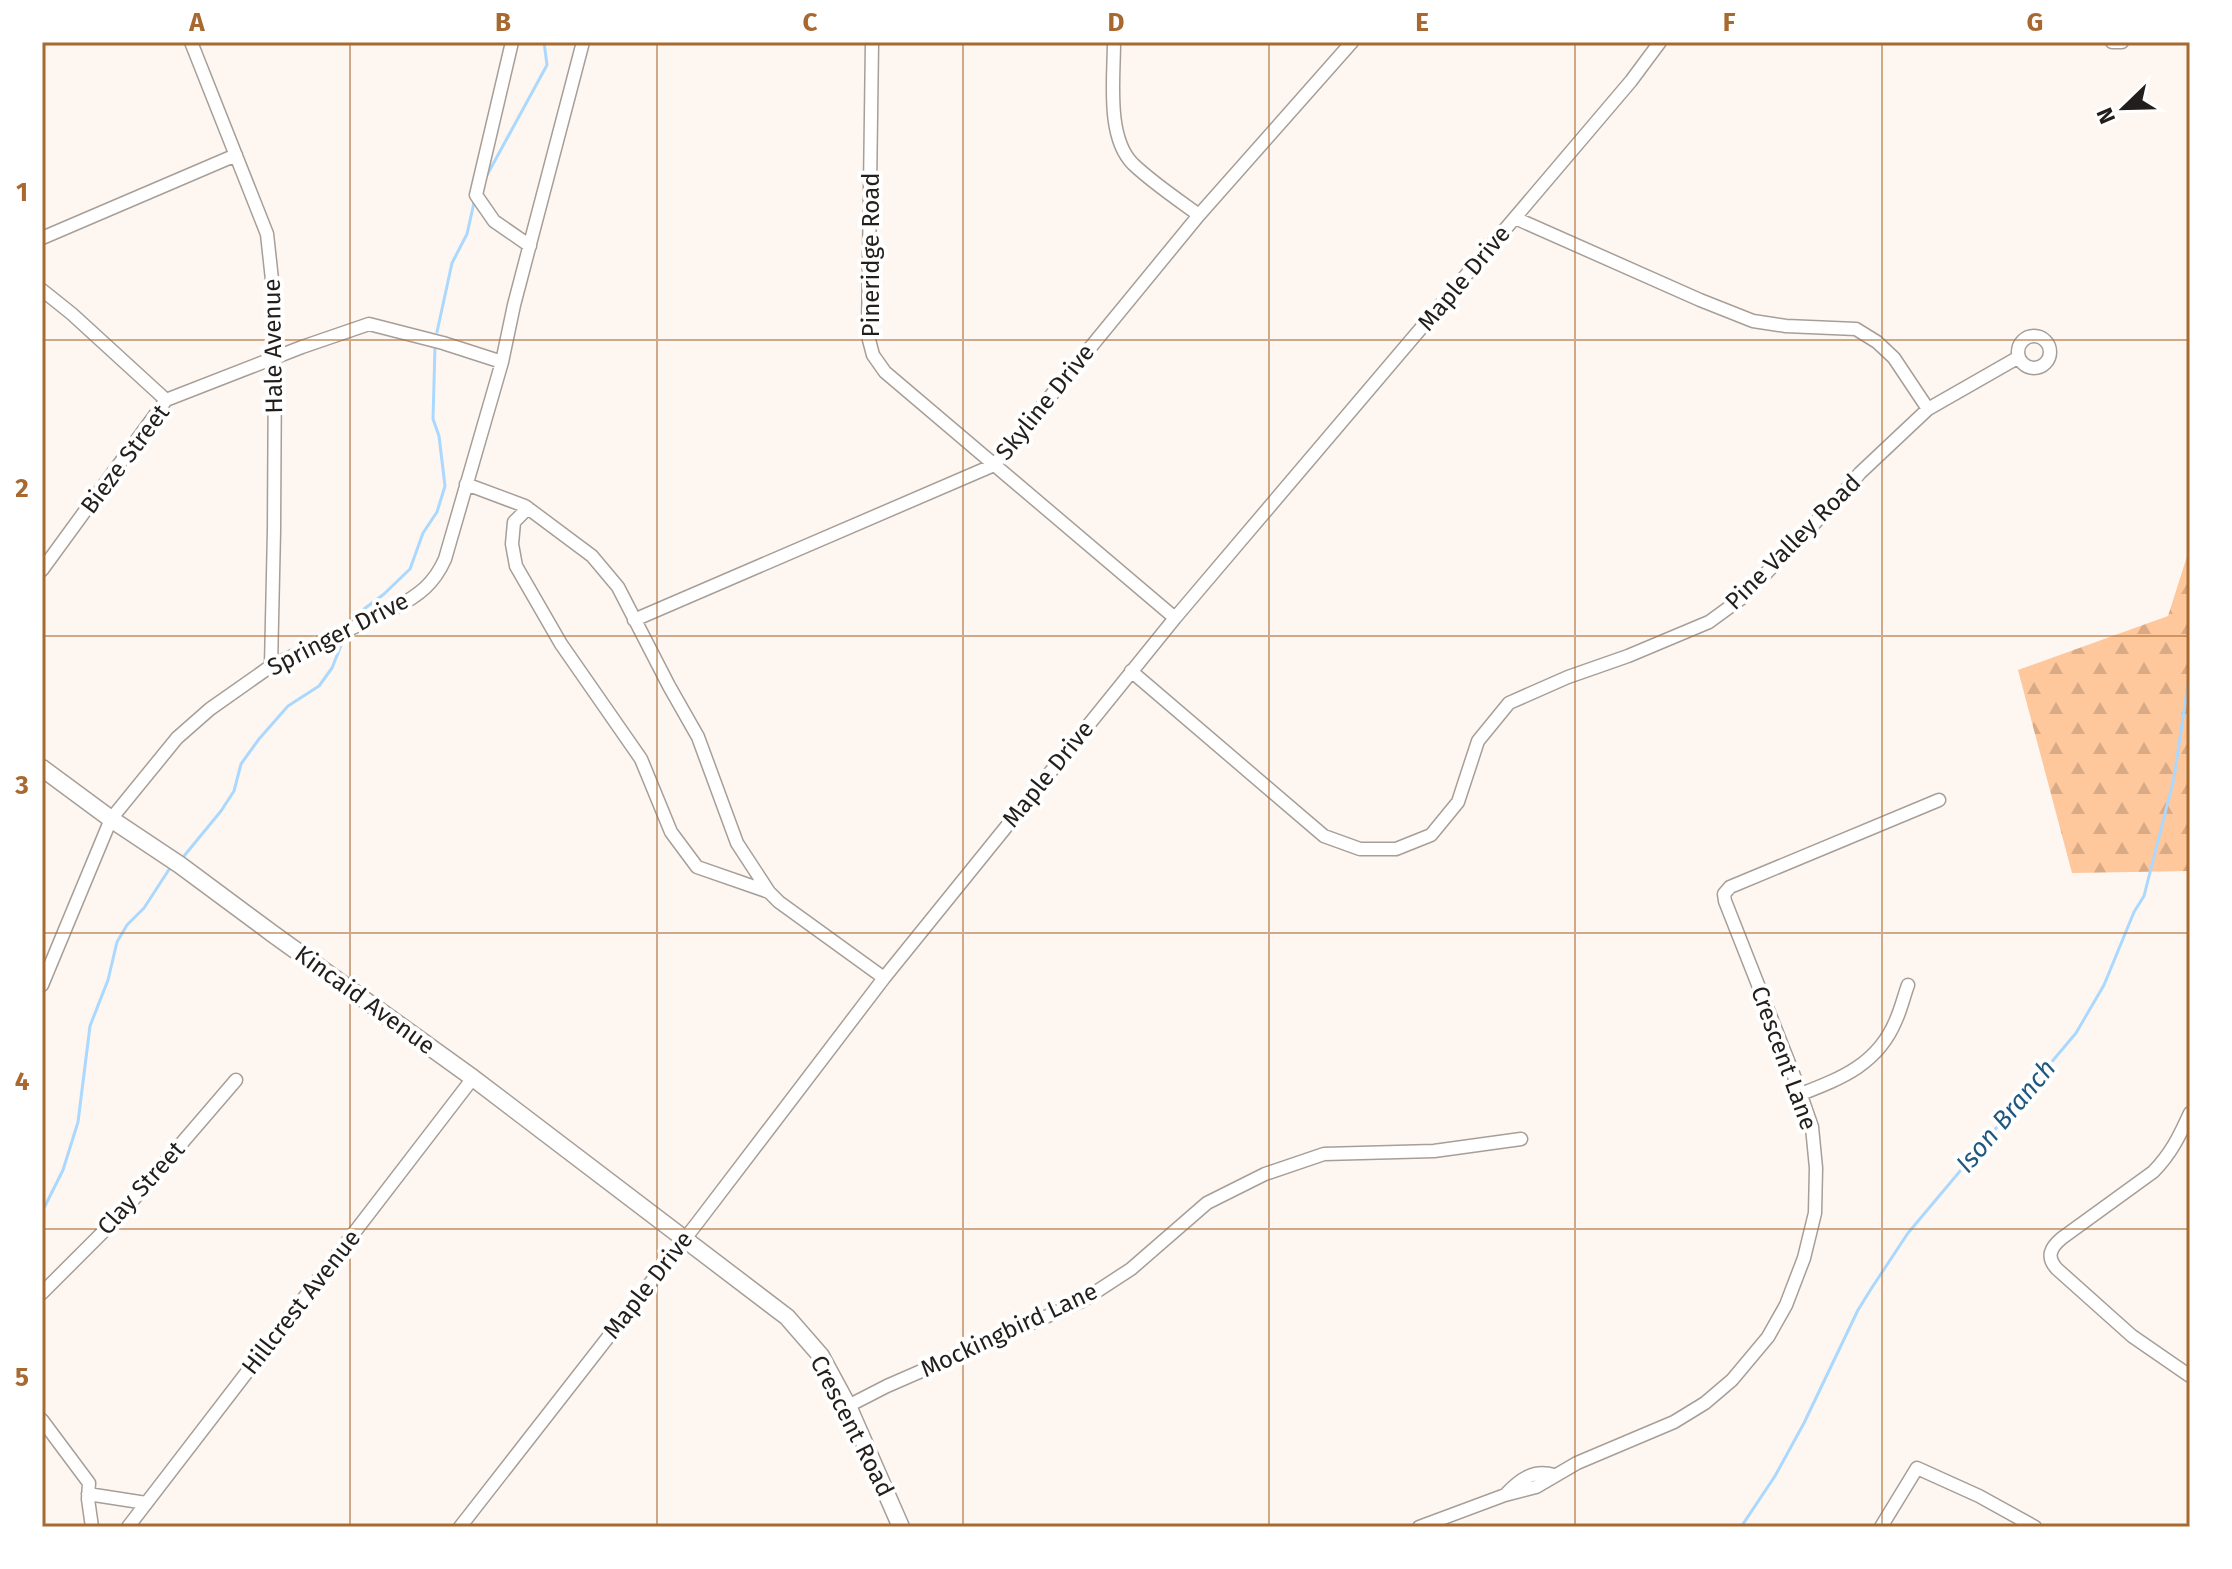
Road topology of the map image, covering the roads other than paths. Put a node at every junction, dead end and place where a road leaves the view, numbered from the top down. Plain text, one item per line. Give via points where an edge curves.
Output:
1 (191, 42) edge
2 (512, 42) edge
3 (583, 42) edge
4 (872, 42) edge
5 (1114, 42) edge
6 (1352, 42) edge
7 (1660, 42) edge
8 (2112, 42) edge
9 (2122, 42) edge
10 (236, 155) junction
11 (1199, 215) junction
12 (1515, 218) junction
13 (42, 238) edge
14 (530, 246) junction
15 (42, 290) edge
16 (2019, 357) dead end
17 (275, 359) junction
18 (502, 362) junction
19 (166, 400) junction
20 (1928, 409) junction
21 (994, 465) junction
22 (466, 484) junction
23 (528, 508) junction
24 (42, 570) edge
25 (1175, 618) junction
26 (634, 620) junction
27 (271, 666) junction
28 (1131, 671) junction
29 (42, 768) edge
30 (1939, 800) dead end
31 (111, 819) junction
32 (769, 892) junction
33 (884, 978) junction
34 (42, 985) edge
35 (1908, 985) dead end
36 (473, 1078) junction
37 (236, 1080) dead end
38 (1801, 1094) junction
39 (2190, 1113) edge
40 (1521, 1139) dead end
41 (684, 1238) junction
42 (42, 1293) edge
43 (2190, 1376) edge
44 (848, 1406) junction
45 (42, 1420) edge
46 (88, 1494) junction
47 (146, 1503) junction
48 (92, 1527) edge
49 (128, 1527) edge
50 (460, 1527) edge
51 (901, 1527) edge
52 (1419, 1527) edge
53 (1881, 1527) edge
54 (2035, 1527) edge

1 - 10 street, Hale Avenue
2 - 14 street via 476,195 494,221
3 - 14 street, Springer Drive
4 - 21 street, Pineridge Road via 871,349 885,372
5 - 11 street via 1113,119 1124,151
6 - 11 street, Skyline Drive
7 - 12 street, Maple Drive
8 - 9 street
10 - 13 street
10 - 17 street, Hale Avenue via 267,234
11 - 21 street, Skyline Drive
12 - 20 street via 1753,321 1856,329 1894,358
12 - 25 street, Maple Drive
14 - 18 street, Springer Drive
15 - 19 street
16 - 20 street, Pine Valley Road
17 - 18 street, Bieze Street via 369,324
17 - 19 street, Bieze Street
17 - 27 street, Hale Avenue
18 - 22 street, Springer Drive
19 - 24 street, Bieze Street
20 - 28 street, Pine Valley Road via 1726,611 1700,627 1509,703 1478,741 1458,802 1431,835 1396,849 1360,849 1324,836
21 - 25 street, Pineridge Road
21 - 26 street, Skyline Drive
22 - 23 street
22 - 27 street, Springer Drive via 445,559 426,588
23 - 26 street via 592,556 618,587
23 - 32 street via 514,522 516,566 561,644 641,759 671,832 697,867
25 - 28 street, Maple Drive
26 - 32 street via 698,737 737,843
27 - 31 street, Springer Drive via 177,738
28 - 33 street, Maple Drive
29 - 31 street, Kincaid Avenue
30 - 38 street, Crescent Lane via 1730,887 1724,894
31 - 34 street, Springer Drive
31 - 36 street, Kincaid Avenue
32 - 33 street
33 - 41 street, Maple Drive
35 - 38 street via 1896,1022 1864,1064
36 - 41 street, Kincaid Avenue
36 - 47 street, Hillcrest Avenue
37 - 42 street, Clay Street via 120,1215
38 - 52 street, Crescent Lane via 1812,1127 1815,1213 1786,1305 1768,1337 1732,1380 1674,1422 1536,1487
39 - 43 street via 2162,1162 2056,1243 2050,1256 2057,1269 2132,1336
40 - 44 street, Mockingbird Lane via 1434,1151 1324,1154 1265,1174 1207,1203 1131,1269 1082,1301
41 - 44 street, Crescent Road via 787,1317 821,1356
41 - 50 street, Maple Drive
44 - 51 street, Crescent Road
45 - 46 street via 89,1483
46 - 47 street
46 - 48 street
47 - 49 street, Hillcrest Avenue
53 - 54 street via 1917,1468

